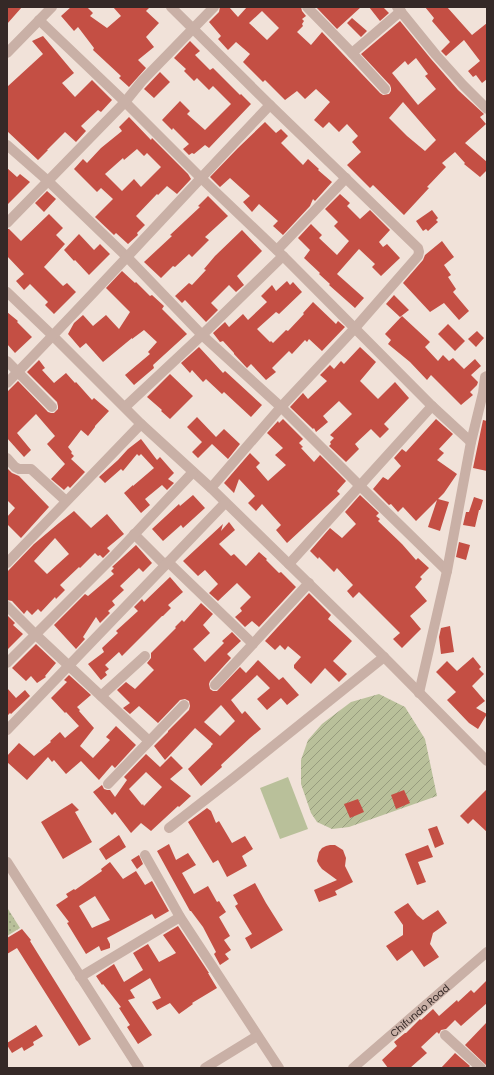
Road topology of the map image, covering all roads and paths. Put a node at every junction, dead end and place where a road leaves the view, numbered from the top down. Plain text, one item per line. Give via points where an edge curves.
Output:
1 (52, 7) edge
2 (171, 7) edge
3 (214, 7) edge
4 (307, 7) edge
5 (399, 9) edge
6 (39, 20) junction
7 (194, 29) junction
8 (7, 53) edge
9 (352, 53) junction
10 (385, 89) dead end
11 (125, 102) junction
12 (270, 105) junction
13 (487, 108) edge
14 (7, 145) edge
15 (201, 178) junction
16 (346, 178) junction
17 (48, 181) junction
18 (7, 223) edge
19 (280, 253) junction
20 (127, 257) junction
21 (7, 292) edge
22 (355, 328) junction
23 (202, 335) junction
24 (53, 336) junction
25 (7, 360) edge
26 (18, 372) junction
27 (487, 376) edge
28 (7, 383) edge
29 (432, 406) junction
30 (52, 407) dead end
31 (124, 407) junction
32 (281, 407) junction
33 (141, 424) junction
34 (471, 442) junction
35 (7, 458) edge
36 (193, 472) junction
37 (360, 486) junction
38 (210, 488) junction
39 (66, 501) junction
40 (225, 503) junction
41 (134, 534) junction
42 (7, 563) edge
43 (167, 564) junction
44 (289, 564) junction
45 (447, 571) junction
46 (309, 583) junction
47 (7, 606) edge
48 (36, 635) junction
49 (253, 644) junction
50 (145, 656) dead end
51 (384, 656) junction
52 (7, 663) edge
53 (69, 666) junction
54 (215, 685) dead end
55 (419, 693) junction
56 (101, 696) junction
57 (184, 705) dead end
58 (7, 730) edge
59 (149, 741) junction
60 (487, 761) edge
61 (108, 784) dead end
62 (170, 828) dead end
63 (145, 855) dead end
64 (7, 862) edge
65 (180, 917) junction
66 (487, 952) edge
67 (80, 977) junction
68 (446, 1035) dead end
69 (258, 1036) junction
70 (139, 1068) edge
71 (206, 1068) edge
72 (279, 1068) edge
73 (353, 1068) edge
74 (481, 1068) edge

1 - 6 street
2 - 7 street
3 - 7 street
4 - 9 street
5 - 9 street
5 - 13 street via 463,86
6 - 8 street
6 - 11 street
7 - 11 street
7 - 12 street
9 - 10 street
11 - 15 street
11 - 17 street
12 - 15 street
12 - 16 street
14 - 17 street
15 - 19 street
15 - 20 street
16 - 19 street
16 - 22 street via 418,248 419,252
17 - 18 street
17 - 20 street
19 - 22 street
19 - 23 street
20 - 23 street
20 - 24 street
21 - 24 street
22 - 29 street
22 - 32 street
23 - 31 street
23 - 32 street
24 - 26 street
24 - 31 street
25 - 26 street
26 - 28 street
26 - 30 street
27 - 34 street
29 - 34 street
29 - 37 street
31 - 33 street
32 - 37 street
32 - 38 street
33 - 36 street
33 - 39 street
34 - 45 street
35 - 39 street via 19,469 31,469
36 - 38 street
36 - 41 street
37 - 44 street
37 - 45 street
38 - 40 street
39 - 42 street
40 - 43 street
40 - 44 street
41 - 43 street
41 - 48 street
43 - 49 street
43 - 53 street
44 - 46 street
45 - 55 street
46 - 49 street
46 - 51 street
47 - 48 street
48 - 52 street
48 - 53 street
49 - 54 street
50 - 56 street
51 - 55 street
51 - 62 street
53 - 56 street
53 - 58 street
55 - 60 street
56 - 59 street
57 - 59 street
59 - 61 street
63 - 65 street
64 - 67 street
65 - 67 street
65 - 69 street
66 - 73 street, Chifundo Road
67 - 70 street
68 - 74 street
69 - 71 street
69 - 72 street

